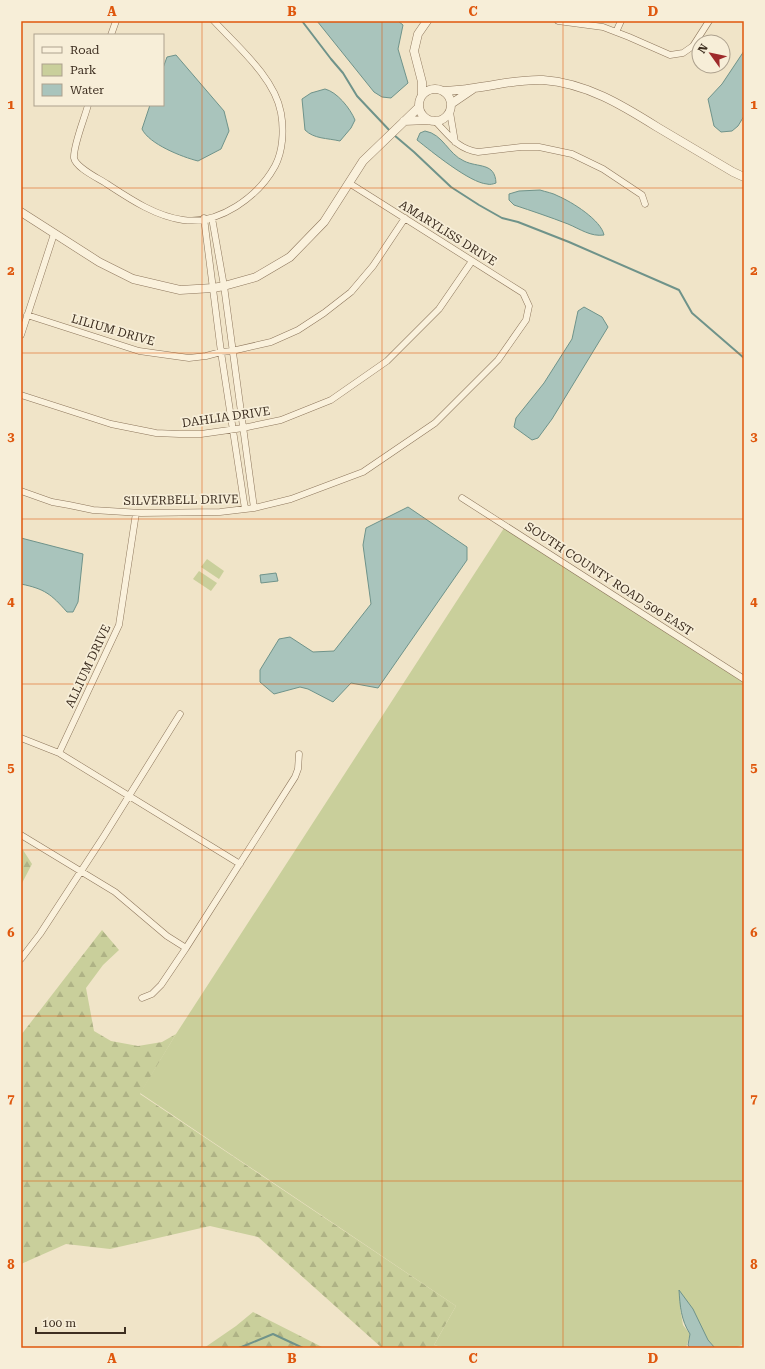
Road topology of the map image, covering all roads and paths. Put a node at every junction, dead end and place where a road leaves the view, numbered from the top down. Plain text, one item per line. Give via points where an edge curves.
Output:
1 (116, 21) edge
2 (214, 21) edge
3 (427, 21) edge
4 (558, 21) edge
5 (621, 21) edge
6 (709, 21) edge
7 (616, 32) junction
8 (111, 34) edge
9 (418, 70) junction
10 (434, 88) junction
11 (474, 88) junction
12 (444, 91) junction
13 (422, 95) junction
14 (88, 106) edge
15 (418, 108) junction
16 (450, 108) junction
17 (404, 121) junction
18 (432, 121) junction
19 (456, 143) junction
20 (744, 177) edge
21 (349, 183) junction
22 (645, 204) dead end
23 (21, 212) edge
24 (204, 218) junction
25 (212, 218) junction
26 (405, 218) junction
27 (54, 234) junction
28 (472, 261) junction
29 (224, 286) junction
30 (213, 288) junction
31 (529, 306) joint
32 (27, 315) junction
33 (21, 335) edge
34 (232, 351) junction
35 (221, 352) junction
36 (21, 395) edge
37 (243, 428) junction
38 (233, 429) junction
39 (21, 491) edge
40 (462, 498) dead end
41 (254, 508) junction
42 (245, 509) junction
43 (136, 513) junction
44 (744, 679) edge
45 (180, 714) dead end
46 (21, 738) edge
47 (59, 753) junction
48 (299, 754) dead end
49 (130, 795) junction
50 (21, 835) edge
51 (240, 864) junction
52 (81, 871) junction
53 (186, 948) junction
54 (21, 959) edge
55 (142, 998) dead end

1 - 8 street
2 - 25 street via 254,64 273,89 281,112 283,142 275,166 258,189 239,205
3 - 9 street via 418,34 414,51
4 - 7 street via 603,27
5 - 7 street
6 - 7 street via 693,46 683,53 670,56
9 - 10 street
9 - 13 street via 422,82
10 - 12 street
10 - 13 street
11 - 12 street
11 - 16 street
11 - 20 street via 514,81 544,80 589,90 632,111
12 - 16 street via 448,95
13 - 15 street
14 - 24 street via 75,148 74,157 78,165 153,211 183,220
15 - 17 street
15 - 18 street via 420,113
16 - 18 street via 444,119
16 - 19 street
17 - 18 street
17 - 21 street via 363,161
18 - 19 street
19 - 22 street via 478,152 533,147 572,154 604,169 642,195
21 - 26 street, AMARYLISS DRIVE
21 - 29 street via 324,222 290,256 256,277
23 - 27 street
24 - 25 street
24 - 30 street
25 - 29 street
26 - 28 street, AMARYLISS DRIVE
26 - 34 street, LILIUM DRIVE via 373,266 351,292 324,313 298,330 271,342
27 - 30 street via 99,262 133,279 180,290
27 - 32 street
28 - 31 street, AMARYLISS DRIVE via 523,293
28 - 37 street, DAHLIA DRIVE via 439,309 387,361 330,400 281,420
29 - 30 street
29 - 34 street
30 - 35 street
31 - 41 street, SILVERBELL DRIVE via 526,320 498,360 435,423 363,472 291,499
32 - 33 street
32 - 35 street, LILIUM DRIVE via 139,351 189,358
34 - 35 street, LILIUM DRIVE
34 - 37 street
35 - 38 street
36 - 38 street, DAHLIA DRIVE via 134,430 201,434
37 - 38 street, DAHLIA DRIVE
37 - 41 street
38 - 42 street
39 - 43 street, SILVERBELL DRIVE via 52,502 93,510
40 - 44 street, SOUTH COUNTY ROAD 500 EAST
41 - 42 street, SILVERBELL DRIVE
42 - 43 street, SILVERBELL DRIVE via 220,512
43 - 47 street, ALLIUM DRIVE via 119,626
45 - 49 street
46 - 47 street
47 - 49 street
48 - 51 street via 295,777
49 - 51 street
49 - 52 street
50 - 52 street
51 - 53 street
52 - 53 street via 115,892 167,936
52 - 54 street
53 - 55 street via 161,985 152,994

